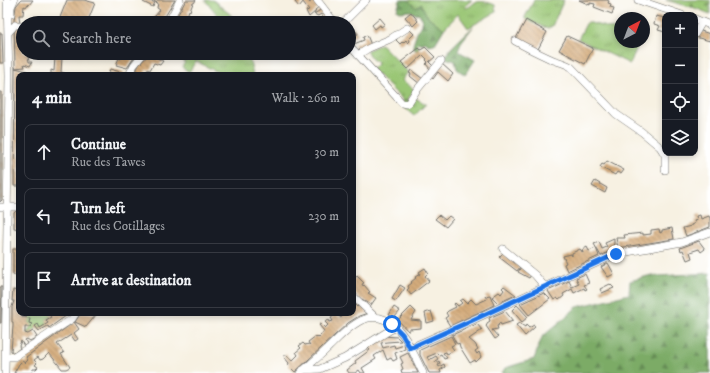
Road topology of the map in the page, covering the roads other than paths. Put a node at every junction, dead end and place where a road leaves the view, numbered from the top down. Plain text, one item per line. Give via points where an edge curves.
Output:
1 (7, 0) edge
2 (14, 0) edge
3 (180, 0) edge
4 (317, 0) edge
5 (366, 0) edge
6 (638, 0) edge
7 (673, 12) edge
8 (172, 16) edge
9 (330, 16) edge
10 (350, 16) edge
11 (698, 21) edge
12 (710, 25) edge
13 (16, 28) edge
14 (407, 28) dead end
15 (8, 33) junction
16 (515, 41) dead end
17 (358, 55) joint
18 (138, 60) edge
19 (441, 61) dead end
20 (130, 72) edge
21 (665, 170) dead end
22 (4, 207) edge
23 (16, 207) edge
24 (710, 232) edge
25 (503, 249) dead end
26 (545, 287) junction
27 (356, 299) edge
28 (74, 316) edge
29 (375, 317) junction
30 (395, 327) junction
31 (410, 348) junction
32 (6, 357) junction
33 (302, 372) edge
34 (5, 373) edge
35 (423, 373) edge

1 - 15 street
2 - 15 street via 11,7 11,28
3 - 8 street
4 - 9 street
5 - 10 street
6 - 7 street
11 - 12 street
13 - 15 street
14 - 17 street
15 - 22 street
16 - 21 street via 571,67 616,114 660,147 665,155
17 - 19 street via 402,103 406,104
18 - 20 street
22 - 23 street
22 - 32 street
24 - 26 street via 682,242 616,254
25 - 26 street via 535,275
26 - 31 street
27 - 29 street
28 - 32 street via 14,357
29 - 30 street via 382,318
29 - 33 street via 351,326
30 - 31 street
30 - 33 street via 345,358 320,369
31 - 35 street
32 - 34 street

